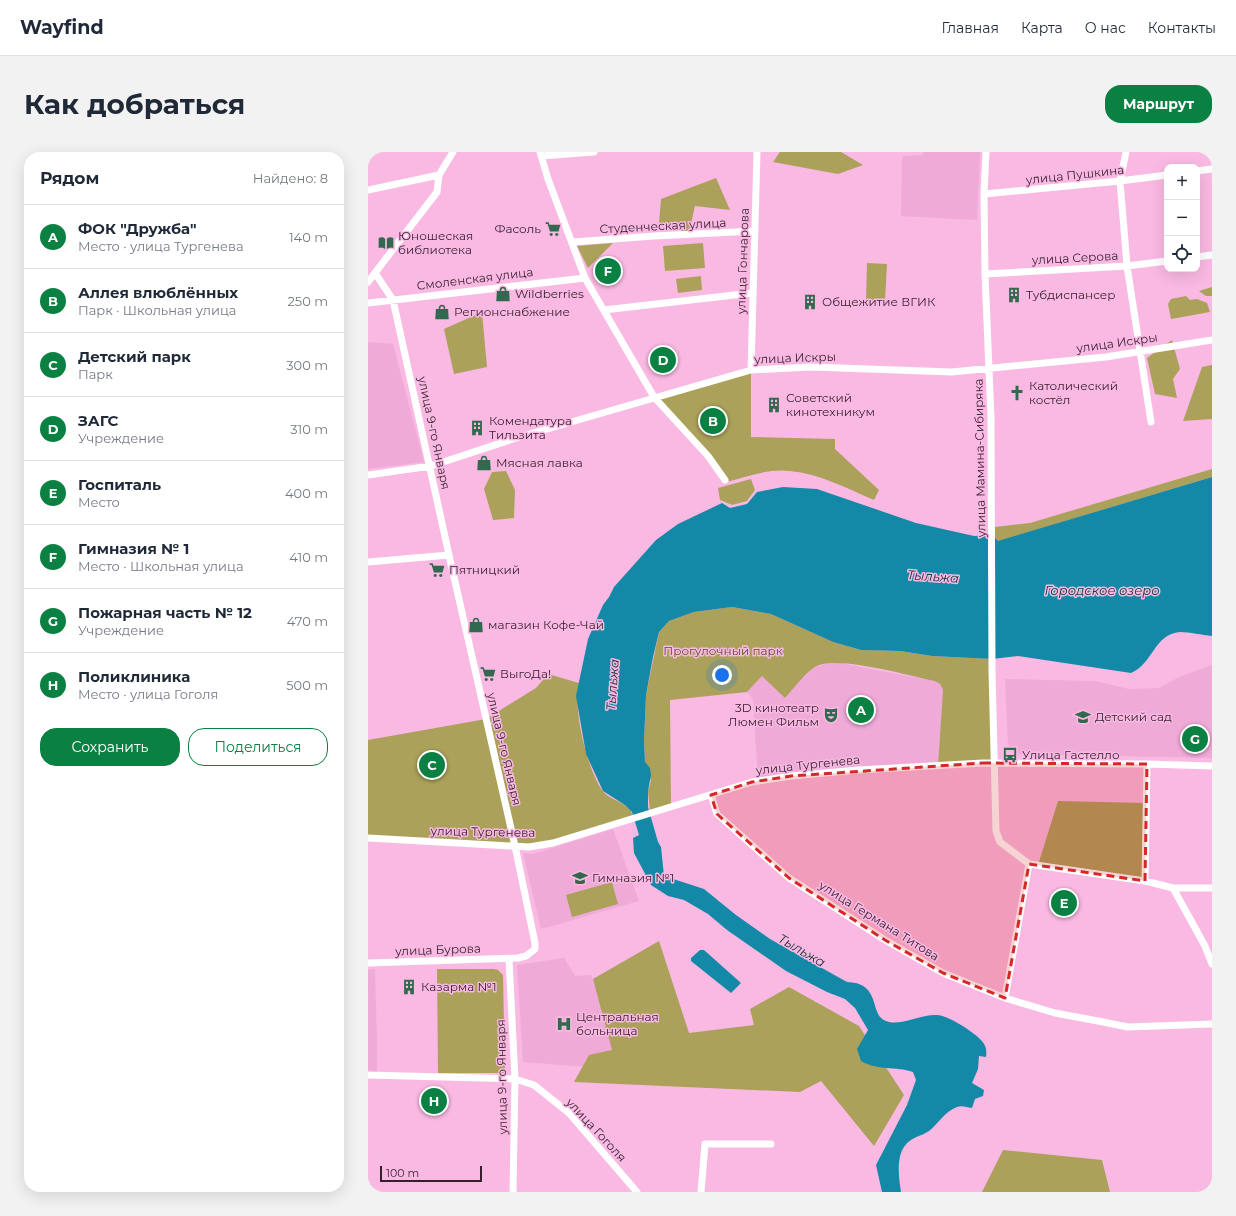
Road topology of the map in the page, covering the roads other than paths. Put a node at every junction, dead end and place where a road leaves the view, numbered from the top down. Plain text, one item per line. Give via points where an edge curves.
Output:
1 (453, 152) edge
2 (594, 152) edge
3 (757, 152) edge
4 (986, 152) edge
5 (1126, 152) edge
6 (540, 154) edge
7 (1212, 169) edge
8 (1200, 171) edge
9 (439, 175) junction
10 (1164, 175) edge
11 (1120, 182) junction
12 (368, 190) edge
13 (984, 194) junction
14 (755, 232) junction
15 (573, 242) junction
16 (1212, 255) edge
17 (1200, 257) edge
18 (1164, 261) edge
19 (1127, 266) junction
20 (375, 273) junction
21 (985, 274) junction
22 (585, 278) junction
23 (368, 282) edge
24 (752, 293) junction
25 (393, 300) junction
26 (368, 303) edge
27 (604, 310) junction
28 (1212, 340) edge
29 (1140, 352) junction
30 (751, 370) junction
31 (988, 370) junction
32 (654, 397) junction
33 (1152, 422) dead end
34 (430, 466) junction
35 (368, 475) edge
36 (725, 480) dead end
37 (449, 555) junction
38 (368, 562) edge
39 (995, 763) junction
40 (1147, 764) junction
41 (1212, 766) edge
42 (710, 795) junction
43 (368, 838) edge
44 (515, 846) junction
45 (1029, 864) junction
46 (1145, 881) junction
47 (1173, 888) junction
48 (1212, 888) edge
49 (509, 959) junction
50 (368, 963) edge
51 (1212, 964) edge
52 (1005, 998) junction
53 (1212, 1024) edge
54 (368, 1075) edge
55 (515, 1079) junction
56 (771, 1144) dead end
57 (513, 1192) edge
58 (637, 1192) edge
59 (701, 1192) edge

1 - 9 street
2 - 6 street
3 - 14 street, улица Гончарова
4 - 13 street, улица Мамина-Сибиряка
5 - 11 street
6 - 15 street
7 - 8 street
9 - 12 street
9 - 20 street via 437,192
10 - 11 street, улица Пушкина
11 - 13 street, улица Пушкина
11 - 19 street
13 - 21 street, улица Мамина-Сибиряка
14 - 15 street, Студенческая улица
14 - 24 street, улица Гончарова
15 - 22 street
16 - 17 street
18 - 19 street, улица Серова
19 - 21 street, улица Серова
19 - 29 street
20 - 23 street
20 - 25 street
21 - 31 street, улица Мамина-Сибиряка
22 - 25 street, Смоленская улица
22 - 27 street
24 - 27 street
24 - 30 street, улица Гончарова
25 - 26 street, Смоленская улица
25 - 34 street, улица 9-го Января
27 - 32 street
28 - 29 street, улица Искры
29 - 31 street, улица Искры
29 - 33 street
30 - 31 street, улица Искры via 811,367 952,372
30 - 32 street, улица Искры
31 - 39 street, улица Мамина-Сибиряка
32 - 34 street, улица Искры
32 - 36 street via 708,456
34 - 35 street, улица Искры
34 - 37 street, улица 9-го Января
37 - 38 street
37 - 44 street, улица 9-го Января
39 - 40 street, улица Тургенева
39 - 42 street, улица Тургенева via 791,776 752,782
39 - 45 street, улица Мамина-Сибиряка via 996,831 1000,842
40 - 41 street, улица Тургенева
40 - 46 street
42 - 44 street, улица Тургенева via 553,842 528,847
42 - 52 street, улица Германа Титова via 718,814 789,878 892,944 943,973
43 - 44 street, улица Тургенева
44 - 49 street, улица 9-го Января via 535,949 526,956
45 - 46 street
45 - 52 street
46 - 47 street
47 - 48 street
47 - 51 street
49 - 50 street, улица Бурова
49 - 55 street, улица 9-го Января
52 - 53 street, улица Германа Титова via 1055,1013 1128,1027
54 - 55 street, улица Гоголя
55 - 57 street, улица 9-го Января
55 - 58 street, улица Гоголя via 534,1085 569,1113
56 - 59 street via 705,1144

